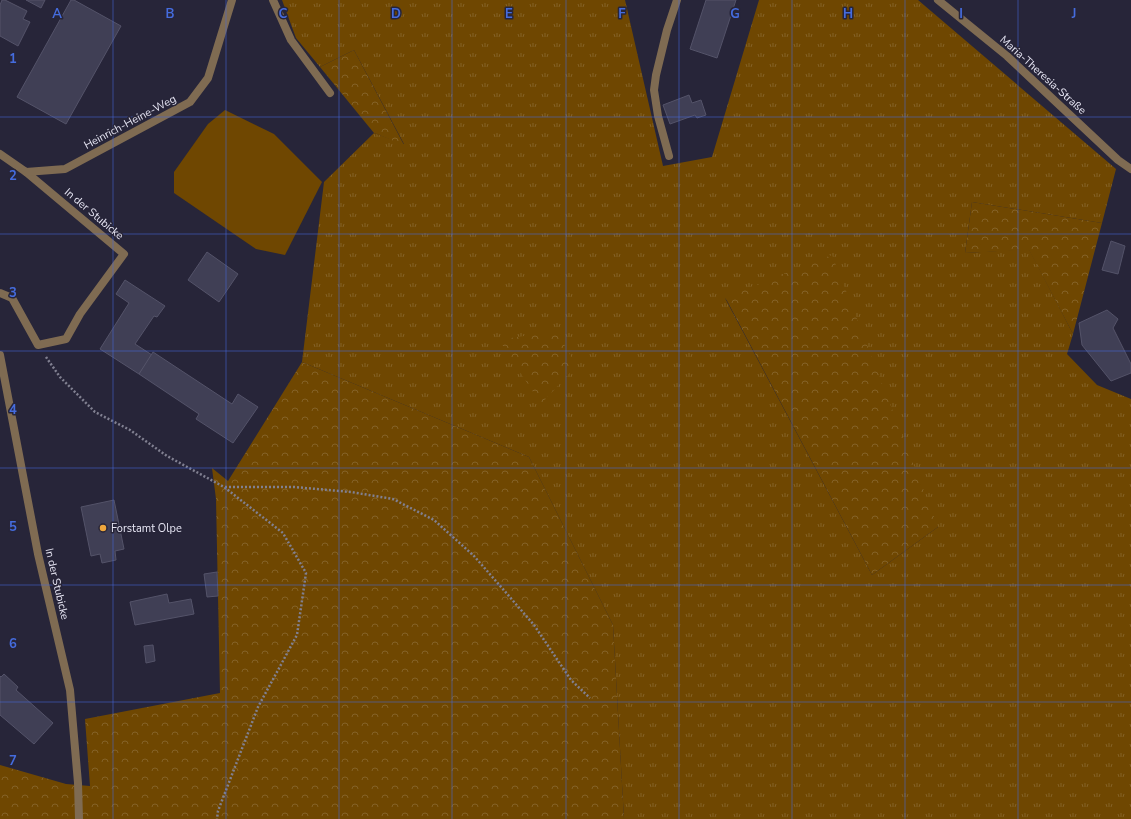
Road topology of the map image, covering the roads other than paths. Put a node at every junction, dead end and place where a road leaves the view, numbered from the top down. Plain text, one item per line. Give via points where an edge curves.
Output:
1 (232, 0) edge
2 (272, 0) edge
3 (677, 0) edge
4 (938, 0) edge
5 (330, 93) dead end
6 (0, 154) edge
7 (669, 156) dead end
8 (1131, 169) edge
9 (26, 172) junction
10 (0, 293) edge
11 (0, 355) edge
12 (79, 819) edge

1 - 9 street, Heinrich-Heine-Weg via 208,78 190,102 65,169
2 - 5 street via 291,40
3 - 7 street via 667,30 654,90
4 - 8 street, Maria-Theresia-Straße via 1007,56 1118,160
6 - 9 street
9 - 10 street, In der Stubicke via 124,254 80,314 66,339 38,345 12,298
11 - 12 street, In der Stubicke via 38,554 70,690

